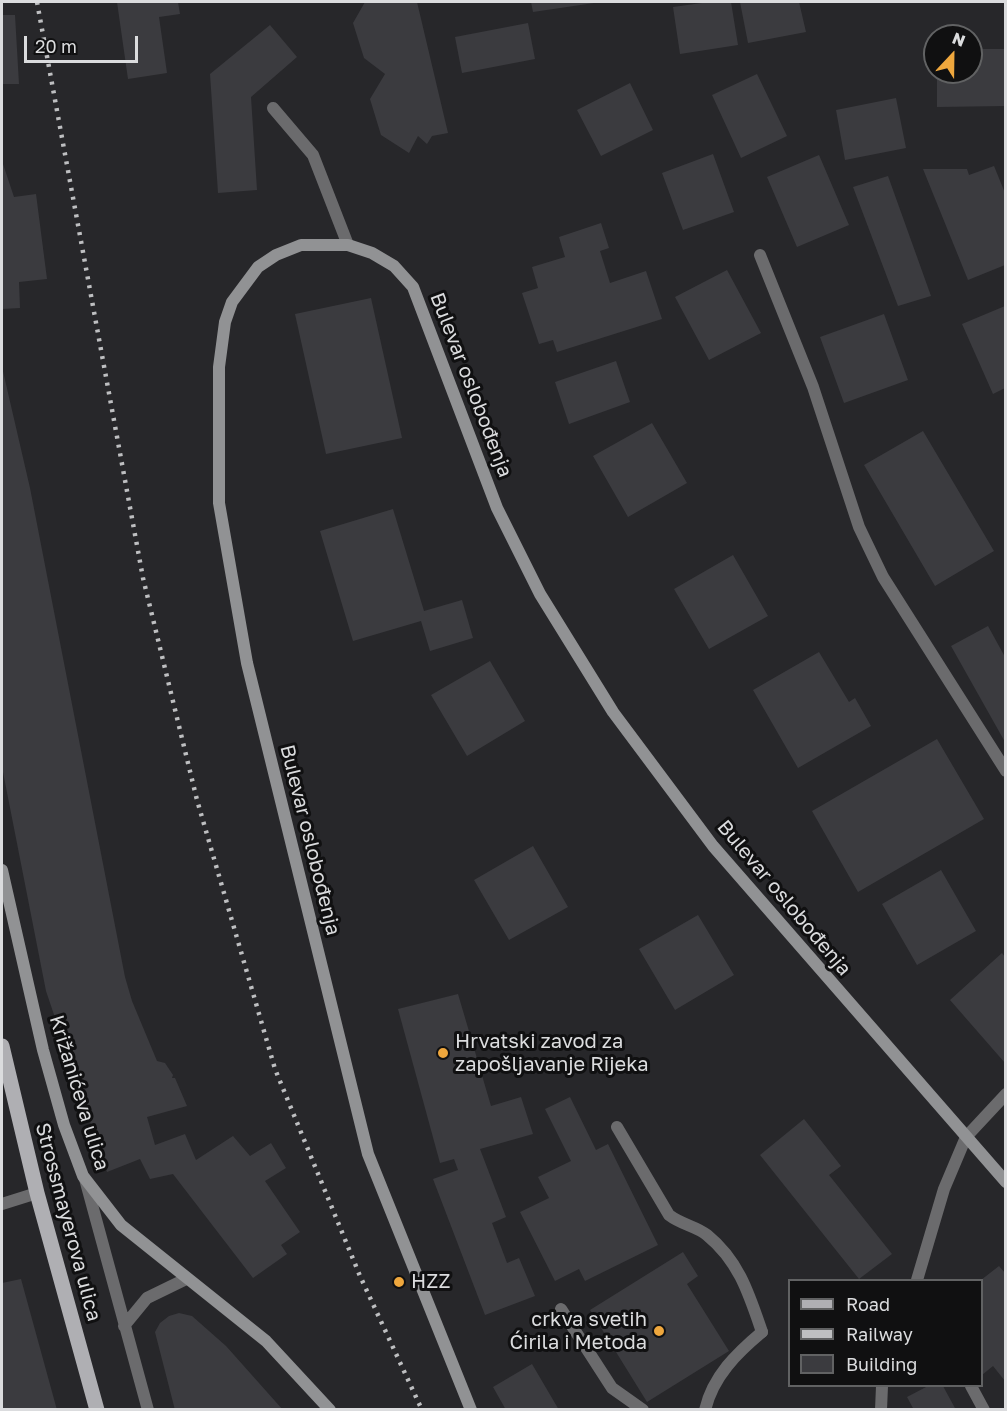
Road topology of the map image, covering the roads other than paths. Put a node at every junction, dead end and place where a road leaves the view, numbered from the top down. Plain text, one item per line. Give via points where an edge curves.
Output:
1 (273, 108) dead end
2 (348, 245) junction
3 (760, 255) dead end
4 (1005, 771) edge
5 (2, 870) edge
6 (2, 1046) edge
7 (1005, 1094) edge
8 (617, 1127) dead end
9 (966, 1137) junction
10 (83, 1176) junction
11 (1005, 1182) edge
12 (37, 1193) junction
13 (2, 1204) edge
14 (186, 1279) junction
15 (918, 1279) edge
16 (561, 1309) dead end
17 (124, 1326) junction
18 (882, 1387) edge
19 (972, 1387) edge
20 (97, 1410) edge
21 (148, 1410) edge
22 (330, 1410) edge
23 (471, 1410) edge
24 (643, 1410) edge
25 (705, 1410) edge
26 (881, 1410) edge
27 (984, 1410) edge

1 - 2 street via 313,155
2 - 9 street, Bulevar oslobođenja via 394,266 413,287 497,508 540,594 613,712 713,846
2 - 23 street, Bulevar oslobođenja via 301,245 276,255 258,267 232,302 219,367 219,503 247,663 369,1154
3 - 4 street via 813,387 859,527 878,567
5 - 10 street, Križanićeva ulica via 44,1050 64,1125
6 - 12 main road, Strossmayerova ulica
7 - 9 street
8 - 25 street via 669,1215 680,1224 705,1233 743,1278 762,1332 737,1352 719,1376
9 - 11 street, Bulevar oslobođenja
9 - 15 street via 944,1189
10 - 14 street via 121,1225
10 - 17 street, Križanićeva ulica
12 - 13 street
12 - 20 main road, Strossmayerova ulica
14 - 17 street via 147,1298
14 - 22 street via 266,1341
16 - 24 street via 612,1388
17 - 21 street, Križanićeva ulica
18 - 26 street
19 - 27 street

